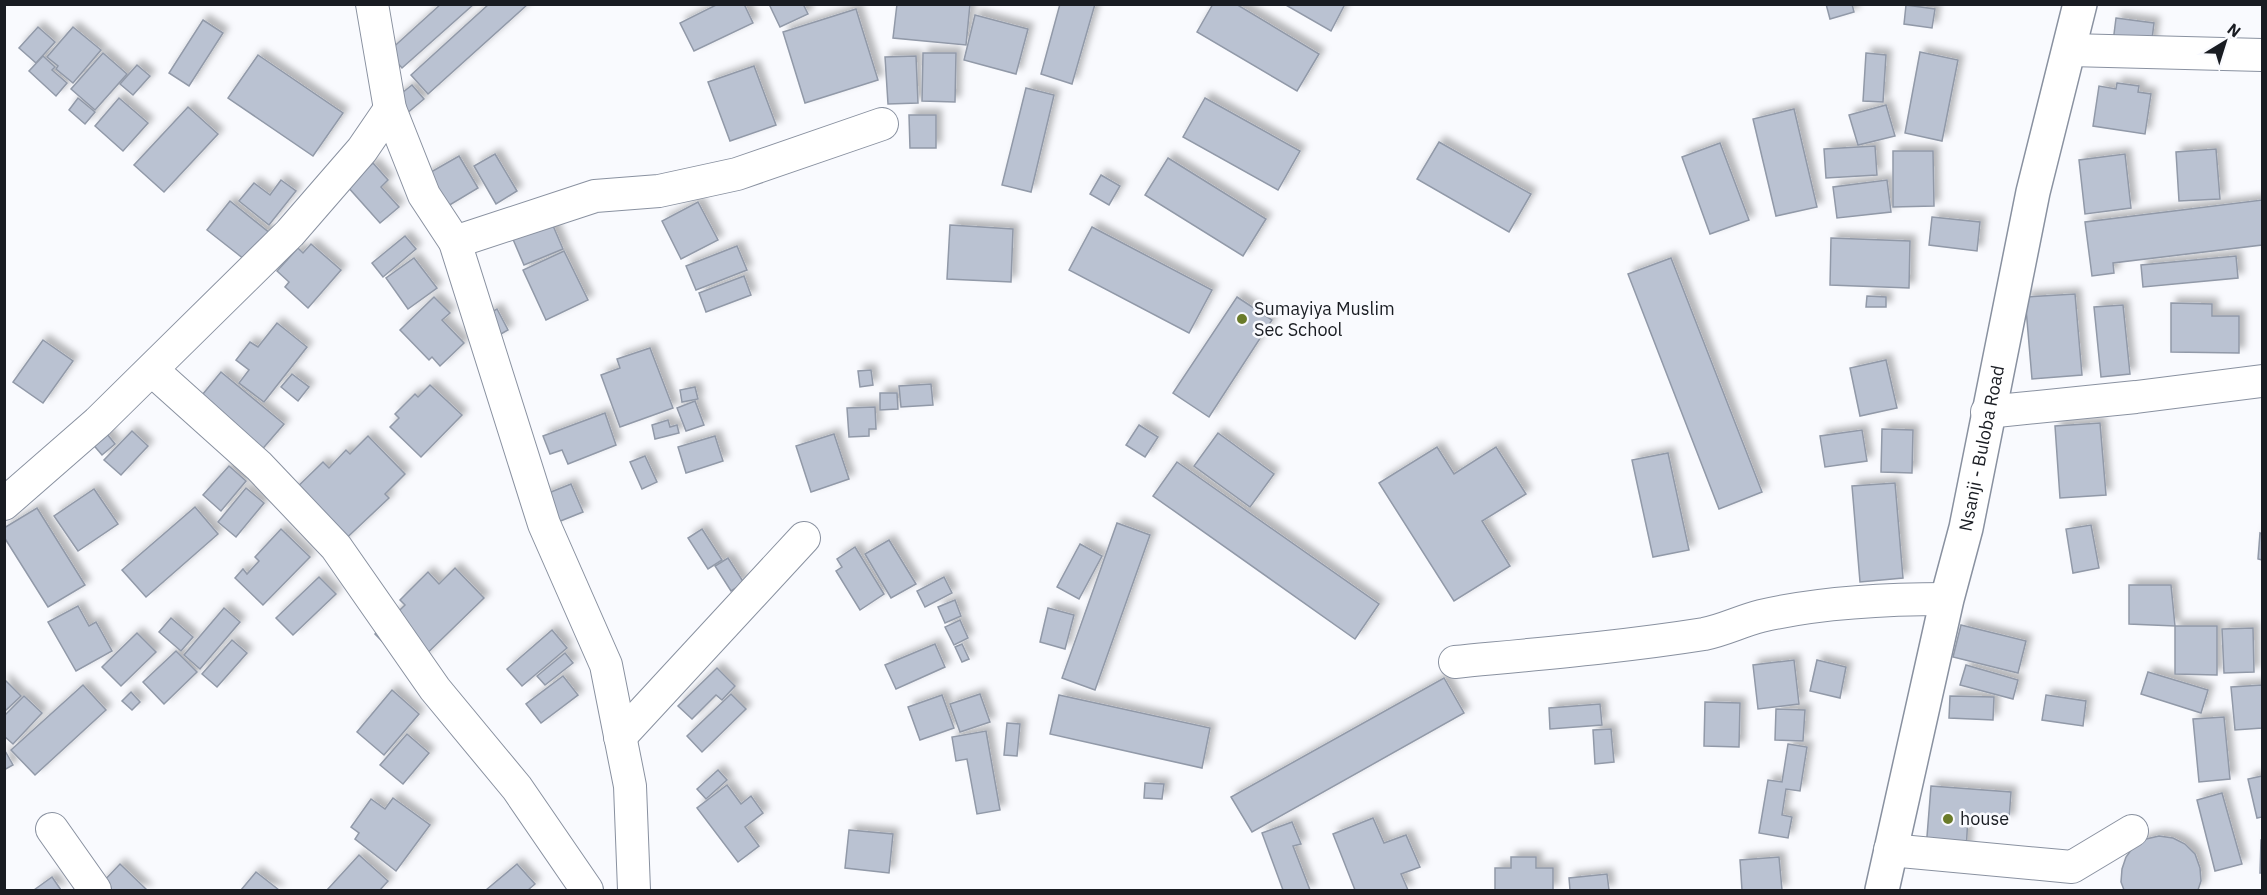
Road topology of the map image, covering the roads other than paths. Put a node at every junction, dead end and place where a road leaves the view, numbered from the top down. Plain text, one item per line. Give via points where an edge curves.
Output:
1 (372, 4) edge
2 (2080, 4) edge
3 (2070, 50) junction
4 (2262, 55) edge
5 (390, 109) junction
6 (882, 124) dead end
7 (455, 242) junction
8 (152, 370) junction
9 (2262, 381) edge
10 (1988, 412) junction
11 (4, 504) edge
12 (804, 538) dead end
13 (1947, 599) junction
14 (1455, 662) dead end
15 (620, 737) junction
16 (52, 829) dead end
17 (2132, 831) dead end
18 (1890, 850) junction
19 (95, 891) edge
20 (587, 891) edge
21 (634, 891) edge
22 (1882, 891) edge

1 - 5 street
2 - 3 main road, Nsanji - Buloba Road
3 - 4 street
3 - 10 main road, Nsanji - Buloba Road via 2033,192
5 - 7 street via 424,195
5 - 8 street via 362,150 290,233
6 - 7 street via 737,174 659,191 595,196
7 - 15 street via 544,524 606,665
8 - 11 street
8 - 20 street via 259,466 336,547 435,689 517,788
9 - 10 street
10 - 13 main road, Nsanji - Buloba Road via 1966,528
12 - 15 street
13 - 14 street via 1887,599 1812,608 1759,616 1719,631 1648,643
13 - 18 main road, Nsanji - Buloba Road
15 - 21 street via 630,786
16 - 19 street
17 - 18 street via 2072,867
18 - 22 main road, Nsanji - Buloba Road

